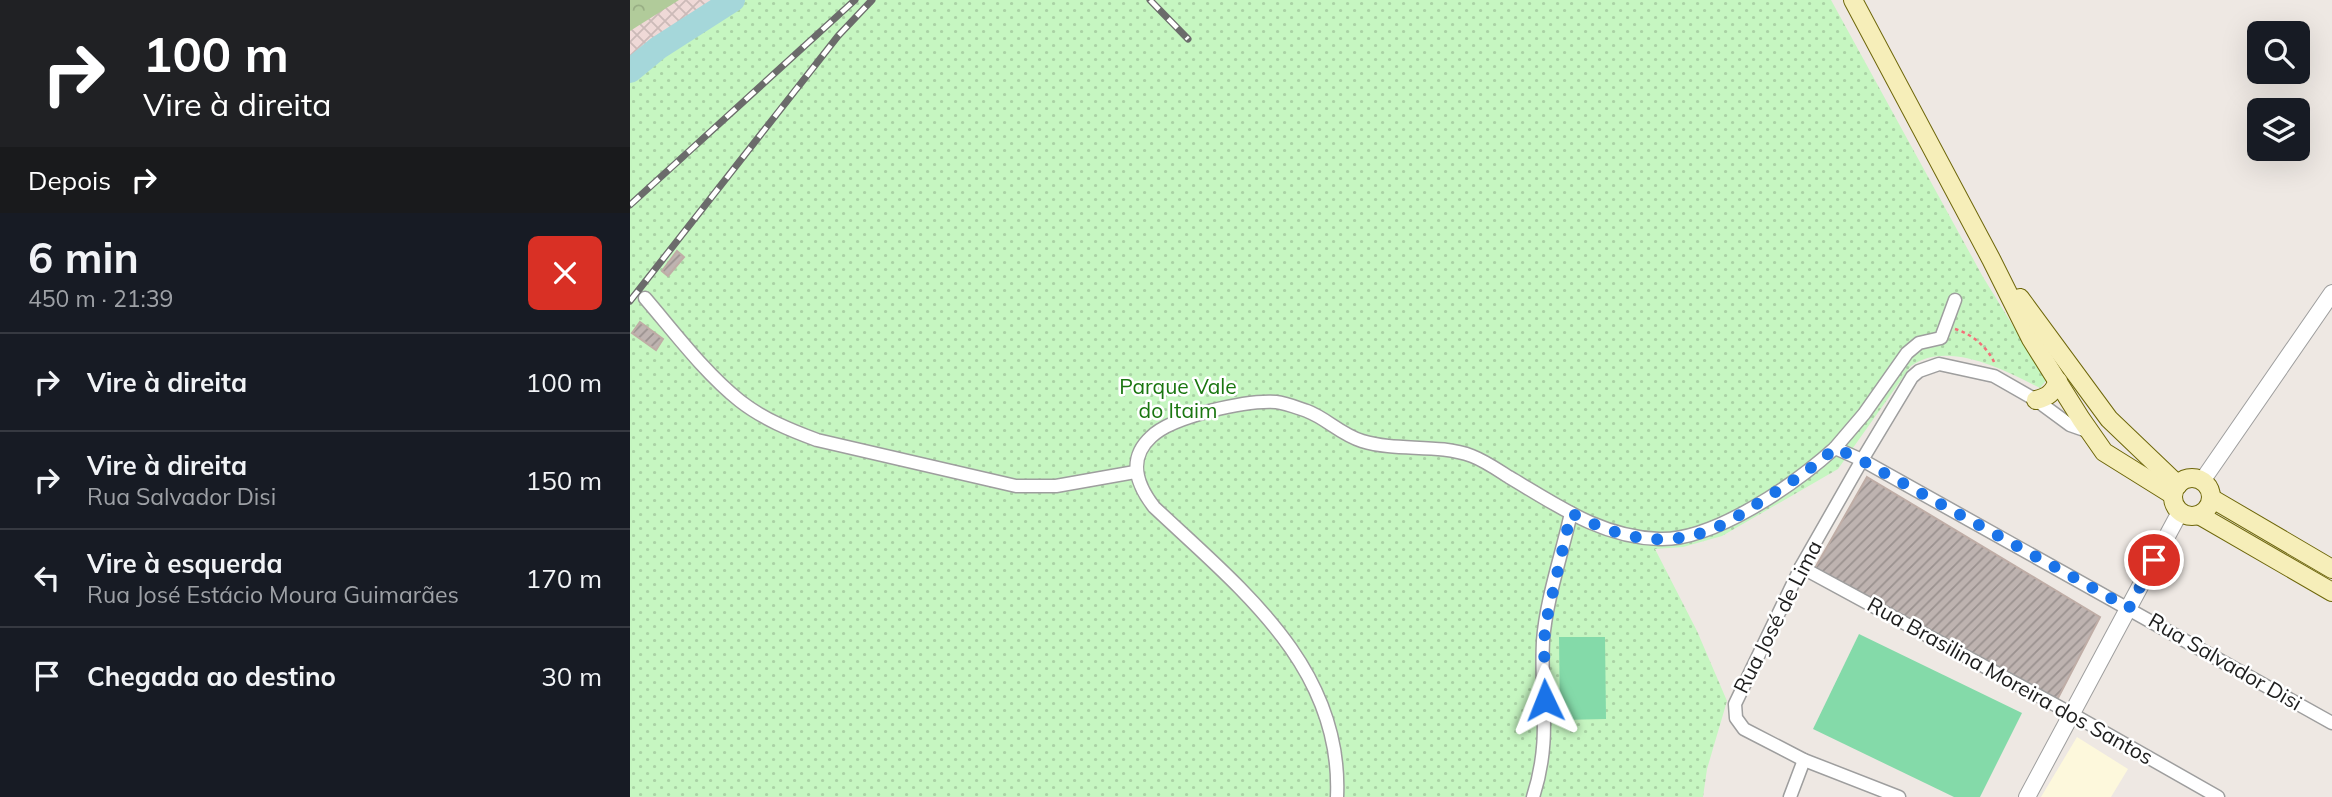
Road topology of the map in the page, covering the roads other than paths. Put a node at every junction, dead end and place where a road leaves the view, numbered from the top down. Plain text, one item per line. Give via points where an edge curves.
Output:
1 (1853, 0) edge
2 (1991, 259) junction
3 (2332, 293) edge
4 (645, 298) dead end
5 (1955, 300) dead end
6 (2058, 381) junction
7 (2036, 400) junction
8 (2118, 429) junction
9 (2090, 432) junction
10 (1835, 448) junction
11 (1861, 460) junction
12 (1135, 472) junction
13 (2202, 481) junction
14 (2176, 490) junction
15 (2211, 498) junction
16 (2180, 512) junction
17 (1571, 513) junction
18 (2199, 515) junction
19 (2330, 563) edge
20 (1801, 567) junction
21 (2332, 592) edge
22 (2129, 608) junction
23 (2072, 714) junction
24 (2332, 723) edge
25 (1804, 760) junction
26 (1337, 797) edge
27 (1533, 797) edge
28 (1790, 797) edge
29 (1899, 797) edge
30 (2027, 797) edge
31 (2218, 797) edge

1 - 2 main road
2 - 6 main road
2 - 8 main road
3 - 13 street
4 - 12 street via 741,401 785,428 817,440 1016,486 1056,486
5 - 10 street via 1941,338 1907,353
6 - 7 main road via 2054,391
6 - 9 main road
7 - 9 street via 2070,425
7 - 11 street, Rua José de Lima via 1994,376 1952,366 1927,367 1912,377
8 - 9 main road
8 - 14 main road
9 - 14 main road via 2104,452
10 - 11 street, Rua Salvador Disi
10 - 17 street via 1728,522 1681,537 1626,537
11 - 20 street, Rua José de Lima
11 - 22 street, Rua Salvador Disi
12 - 17 street via 1145,442 1165,426 1238,404 1278,402 1311,412 1363,442 1442,449 1475,457
12 - 26 street via 1154,507 1261,608 1305,668 1330,730
13 - 14 main road via 2187,479
13 - 15 main road
14 - 16 main road via 2175,505
15 - 18 main road
15 - 19 main road
16 - 18 main road
16 - 22 street
17 - 27 street via 1546,622 1545,733
18 - 21 main road
20 - 23 street, Rua Brasilina Moreira dos Santos
20 - 25 street, Rua José de Lima via 1735,704 1744,730
22 - 23 street
22 - 24 street, Rua Salvador Disi
23 - 30 street
23 - 31 street, Rua Brasilina Moreira dos Santos
25 - 28 street
25 - 29 street, Rua José de Lima

